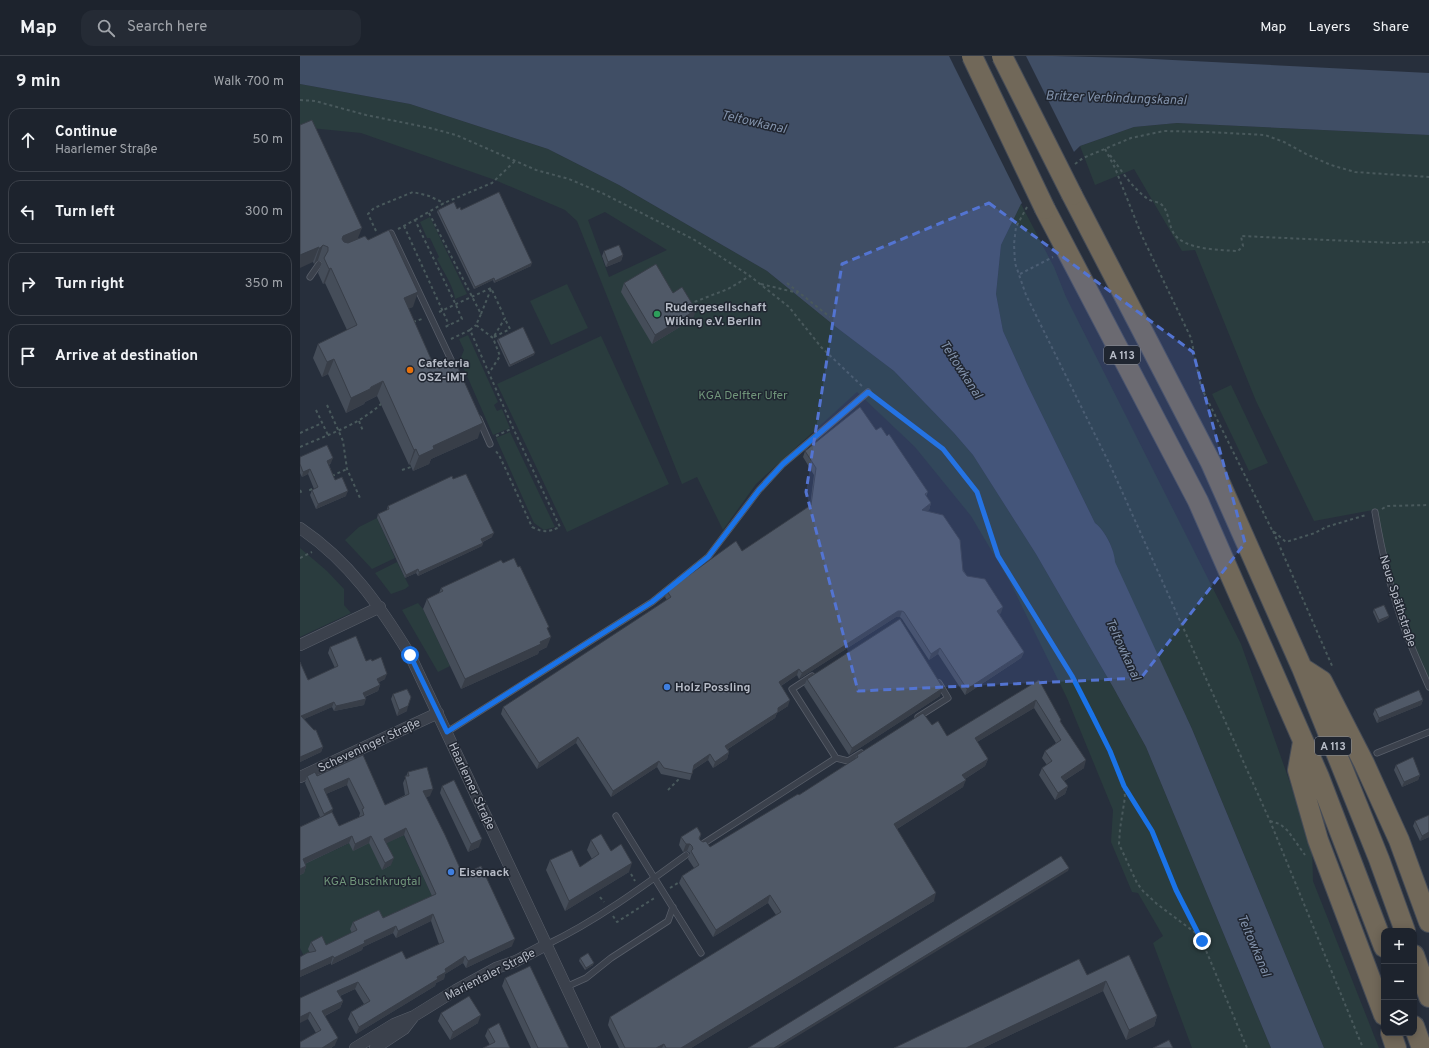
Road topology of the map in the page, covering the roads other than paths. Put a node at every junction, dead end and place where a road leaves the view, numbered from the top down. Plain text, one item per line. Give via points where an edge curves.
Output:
1 (972, 56) edge
2 (1002, 56) edge
3 (379, 238) edge
4 (319, 264) edge
5 (310, 277) dead end
6 (456, 371) edge
7 (868, 392) road end
8 (475, 412) edge
9 (489, 442) road end
10 (1375, 512) dead end
11 (300, 528) edge
12 (380, 608) junction
13 (300, 645) edge
14 (1302, 668) junction
15 (818, 672) edge
16 (936, 678) edge
17 (1429, 687) edge
18 (438, 713) junction
19 (915, 719) edge
20 (447, 732) junction
21 (1429, 732) edge
22 (1303, 742) junction
23 (868, 748) edge
24 (1377, 753) dead end
25 (836, 758) junction
26 (300, 777) edge
27 (616, 816) dead end
28 (701, 845) edge
29 (686, 855) dead end
30 (655, 878) junction
31 (673, 907) junction
32 (1429, 922) edge
33 (1404, 928) edge
34 (1381, 939) edge
35 (546, 945) junction
36 (700, 952) dead end
37 (1417, 964) edge
38 (566, 987) junction
39 (1429, 997) edge
40 (1381, 1007) edge
41 (414, 1016) junction
42 (1417, 1034) edge
43 (1392, 1036) edge
44 (355, 1048) edge
45 (375, 1048) edge
46 (595, 1048) edge
47 (1396, 1048) edge
48 (1422, 1048) edge

1 - 22 highway, A 113, bridge via 1039,206 1198,501
2 - 14 highway, A 113, bridge via 1211,463
3 - 6 lane via 391,233
4 - 5 lane
7 - 20 lane via 783,464 759,490 708,557 652,602
8 - 9 lane
10 - 17 lane, Neue Späthstraße via 1390,584 1405,630
11 - 12 street, Haarlemer Straße via 341,562
12 - 13 street
12 - 18 street, Haarlemer Straße via 410,655
14 - 32 highway via 1322,681 1364,763 1399,840
14 - 33 highway, A 113 via 1379,858
15 - 25 lane via 792,689
16 - 19 lane via 948,698
18 - 20 street, Haarlemer Straße
18 - 26 street, Scheveninger Straße
20 - 35 street, Haarlemer Straße
21 - 24 lane
22 - 34 highway, A 113 via 1319,777
22 - 40 highway via 1298,770 1318,840
23 - 25 lane via 848,761
25 - 28 lane
27 - 30 lane
29 - 30 lane
30 - 31 lane
30 - 35 lane via 566,936
31 - 36 lane
31 - 38 lane via 668,921 611,958 586,978
35 - 38 street, Haarlemer Straße
35 - 41 street, Marientaler Straße via 496,968
37 - 39 highway
38 - 46 street, Haarlemer Straße
41 - 44 street, Marientaler Straße via 394,1024
41 - 45 street, Marientaler Straße via 404,1029
42 - 48 highway
43 - 47 highway

